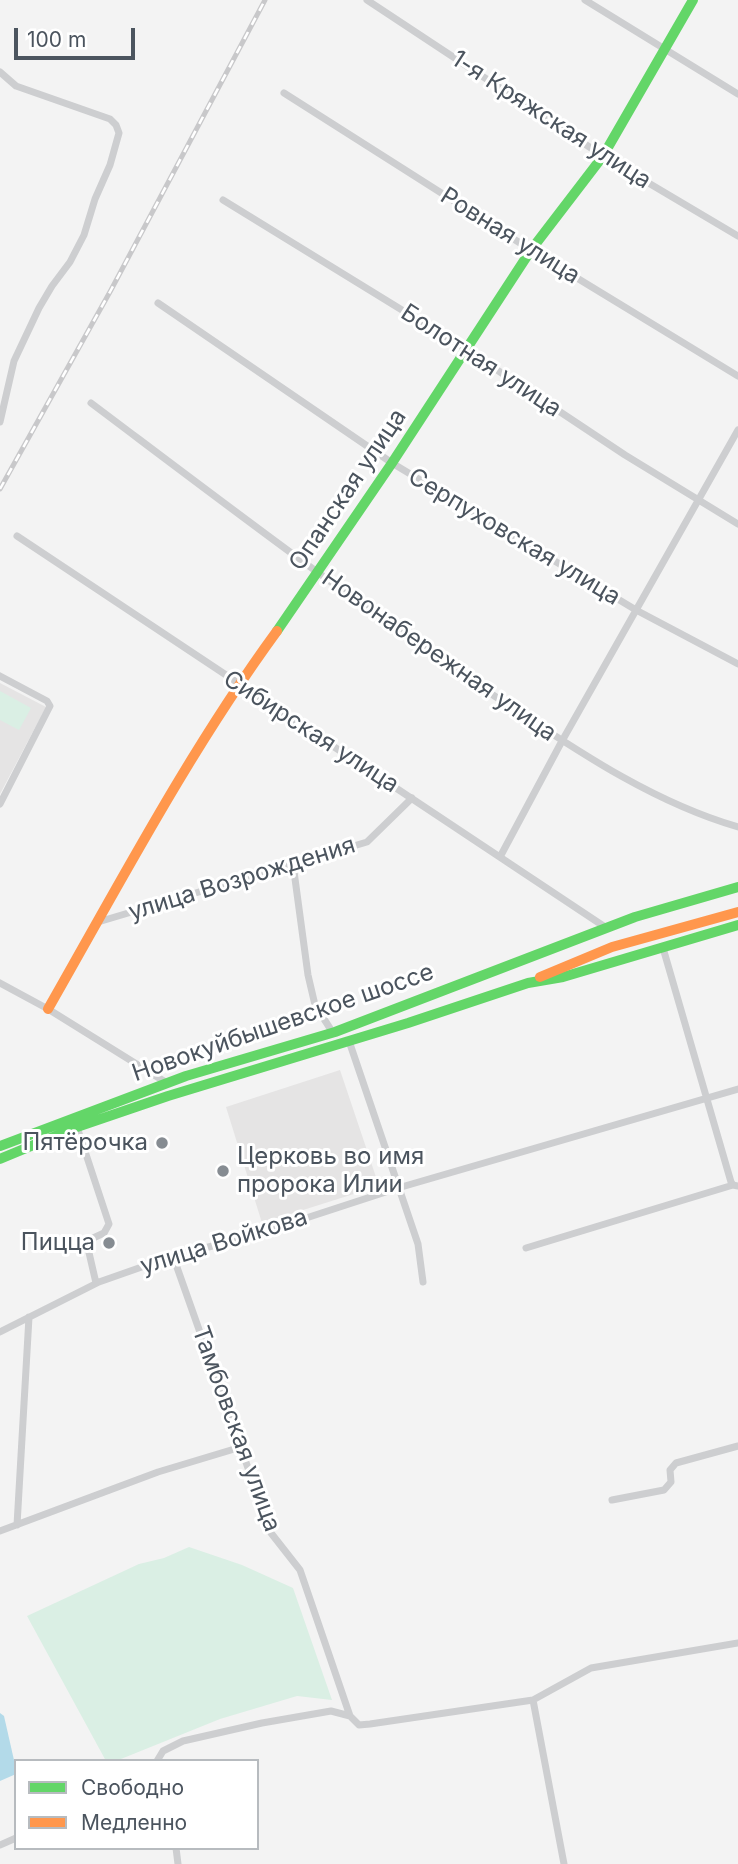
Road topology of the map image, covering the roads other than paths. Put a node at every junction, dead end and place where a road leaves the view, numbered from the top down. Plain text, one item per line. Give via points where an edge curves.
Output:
1 (367, 0) edge
2 (584, 0) edge
3 (693, 0) edge
4 (664, 49) junction
5 (0, 72) edge
6 (284, 93) dead end
7 (738, 94) edge
8 (603, 156) junction
9 (223, 200) dead end
10 (738, 236) edge
11 (531, 250) junction
12 (158, 303) dead end
13 (467, 350) junction
14 (738, 376) edge
15 (91, 403) dead end
16 (0, 422) edge
17 (738, 430) edge
18 (392, 463) junction
19 (698, 499) junction
20 (738, 524) edge
21 (17, 536) dead end
22 (317, 572) junction
23 (636, 610) junction
24 (738, 664) edge
25 (0, 676) edge
26 (238, 684) junction
27 (562, 741) junction
28 (412, 798) junction
29 (0, 804) edge
30 (738, 827) edge
31 (500, 857) junction
32 (293, 864) junction
33 (738, 887) edge
34 (738, 912) edge
35 (98, 922) junction
36 (738, 925) edge
37 (605, 927) junction
38 (663, 948) junction
39 (0, 983) edge
40 (528, 983) junction
41 (48, 1009) junction
42 (332, 1033) junction
43 (349, 1041) junction
44 (167, 1083) junction
45 (738, 1089) edge
46 (705, 1098) junction
47 (77, 1128) junction
48 (0, 1146) edge
49 (0, 1159) edge
50 (735, 1185) edge
51 (398, 1188) junction
52 (526, 1248) dead end
53 (173, 1256) junction
54 (423, 1282) dead end
55 (96, 1283) junction
56 (29, 1317) junction
57 (0, 1332) edge
58 (738, 1446) edge
59 (241, 1447) junction
60 (612, 1500) dead end
61 (17, 1525) junction
62 (0, 1531) edge
63 (738, 1643) edge
64 (533, 1700) junction
65 (349, 1716) junction
66 (158, 1759) edge
67 (564, 1864) edge

1 - 8 street, 1-я Кряжская улица
2 - 4 street
3 - 4 main road, Опанская улица
4 - 7 street
4 - 8 main road, Опанская улица
5 - 16 street via 16,86 110,119 118,133 84,235 39,308 14,361
6 - 11 street, Ровная улица
8 - 10 street, 1-я Кряжская улица
8 - 11 main road, Опанская улица
9 - 13 street, Болотная улица
11 - 13 main road, Опанская улица
11 - 14 street, Ровная улица
12 - 18 street, Серпуховская улица
13 - 18 main road, Опанская улица
13 - 19 street, Болотная улица
15 - 22 street, Новонабережная улица
17 - 19 street
18 - 22 main road, Опанская улица
18 - 23 street, Серпуховская улица
19 - 20 street, Болотная улица
19 - 23 street
21 - 26 street, Сибирская улица
22 - 26 main road, Опанская улица
22 - 27 street, Новонабережная улица
23 - 24 street, Серпуховская улица
23 - 27 street
25 - 29 street via 50,706
26 - 28 street, Сибирская улица
26 - 35 main road, Опанская улица
27 - 30 street, Новонабережная улица via 618,776 707,818
27 - 31 street
28 - 31 street, Сибирская улица
28 - 32 street, улица Возрождения via 367,842
31 - 37 street, Сибирская улица
32 - 35 street, улица Возрождения
32 - 42 street via 308,975 315,1005
33 - 37 main road, Новокуйбышевское шоссе
34 - 40 main road, Новокуйбышевское шоссе via 621,943
35 - 41 main road, Опанская улица
36 - 38 main road, Новокуйбышевское шоссе
37 - 42 main road, Новокуйбышевское шоссе
38 - 40 main road, Новокуйбышевское шоссе
38 - 46 street
39 - 41 street
40 - 43 main road, Новокуйбышевское шоссе
41 - 44 street
42 - 44 main road, Новокуйбышевское шоссе
43 - 47 main road, Новокуйбышевское шоссе
43 - 51 street
44 - 48 main road, Новокуйбышевское шоссе
45 - 46 street, улица Войкова
46 - 50 street
46 - 51 street, улица Войкова
47 - 49 main road, Новокуйбышевское шоссе
47 - 55 street via 109,1221 107,1231 87,1244
50 - 52 street
51 - 53 street, улица Войкова via 248,1237
51 - 54 street via 418,1244
53 - 55 street, улица Войкова
53 - 59 street, Тамбовская улица
55 - 56 street, улица Войкова
56 - 57 street, улица Войкова
56 - 61 street
58 - 60 street via 672,1465 671,1482 664,1490
59 - 61 street via 158,1472
59 - 65 street, Тамбовская улица via 271,1534 300,1570
61 - 62 street
63 - 64 street via 591,1668
64 - 65 street via 359,1725
64 - 67 street
65 - 66 street via 331,1712 236,1729 183,1741 163,1751

